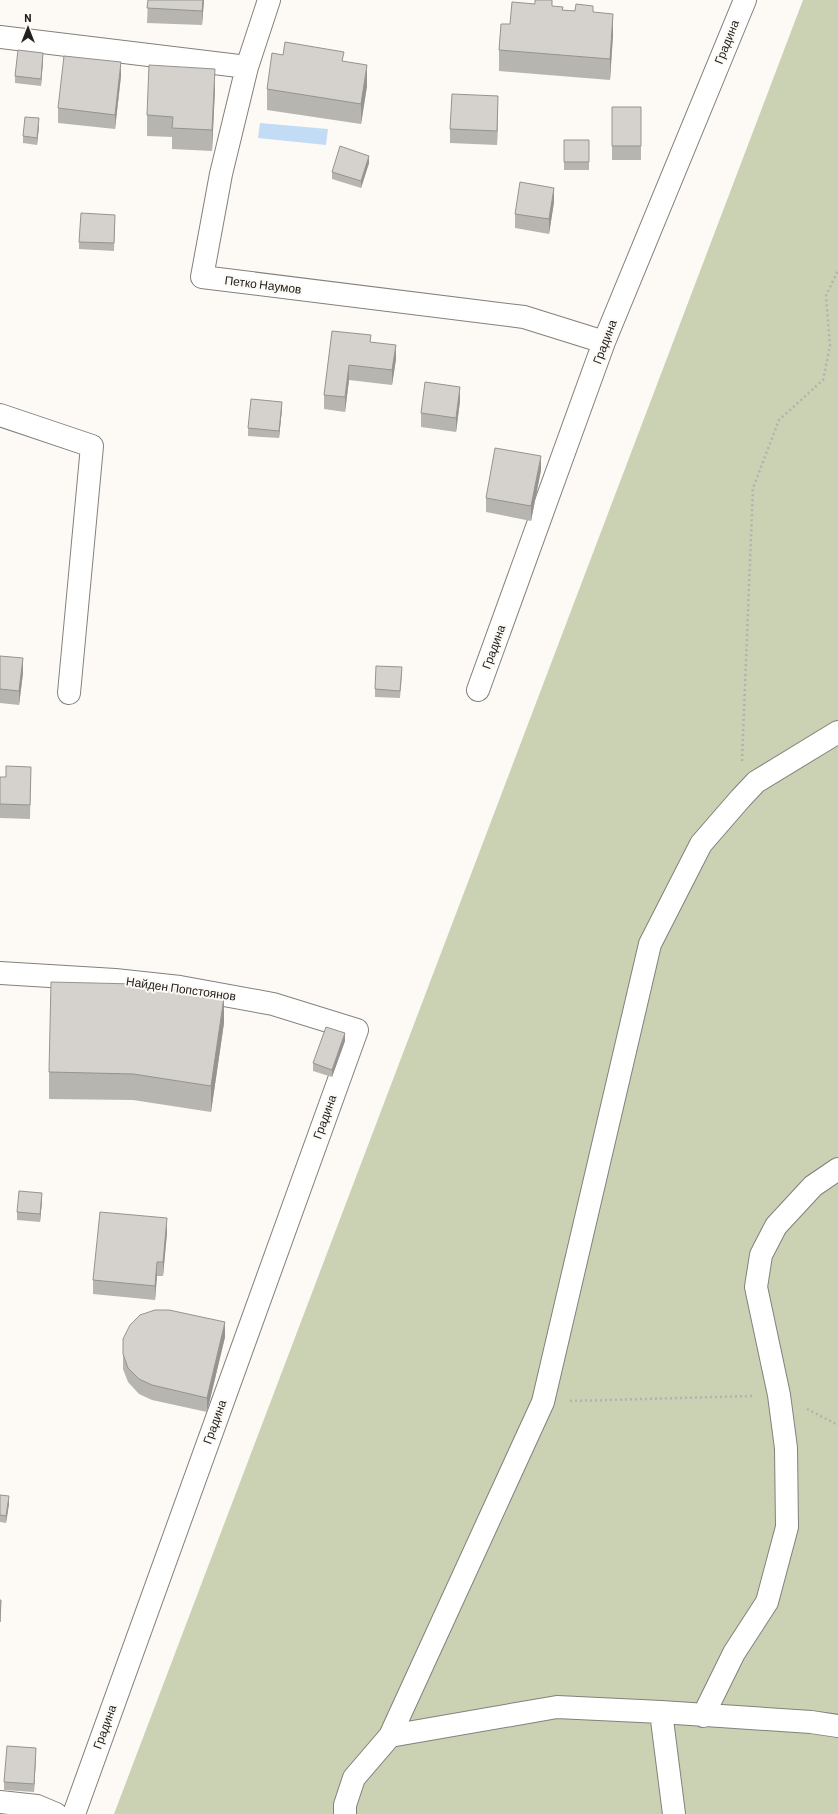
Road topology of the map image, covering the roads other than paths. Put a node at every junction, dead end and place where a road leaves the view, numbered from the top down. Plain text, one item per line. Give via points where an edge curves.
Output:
1 (269, 0) edge
2 (745, 0) edge
3 (0, 37) edge
4 (247, 67) junction
5 (604, 342) junction
6 (0, 415) edge
7 (478, 690) dead end
8 (69, 692) dead end
9 (838, 732) edge
10 (0, 973) edge
11 (357, 1030) joint
12 (838, 1169) edge
13 (661, 1712) junction
14 (703, 1716) junction
15 (838, 1726) edge
16 (390, 1736) junction
17 (0, 1802) edge
18 (56, 1814) edge
19 (74, 1814) edge
20 (345, 1814) edge
21 (674, 1814) edge

1 - 4 street, Петко Наумов
2 - 5 street, Градина
3 - 4 street
4 - 5 street, Петко Наумов via 221,174 202,277 524,317
5 - 7 street, Градина
6 - 8 street via 92,446
9 - 16 street via 756,782 740,799 701,844 650,944 543,1402
10 - 11 street, Найден Попстоянов via 115,980 188,988 273,1004
11 - 19 street, Градина
12 - 14 street via 814,1186 776,1226 761,1255 756,1287 779,1396 786,1448 787,1527 767,1602 734,1653
13 - 14 street
13 - 16 street via 558,1707
13 - 21 street
14 - 15 street
16 - 20 street via 354,1778 345,1805
17 - 18 street via 37,1806

